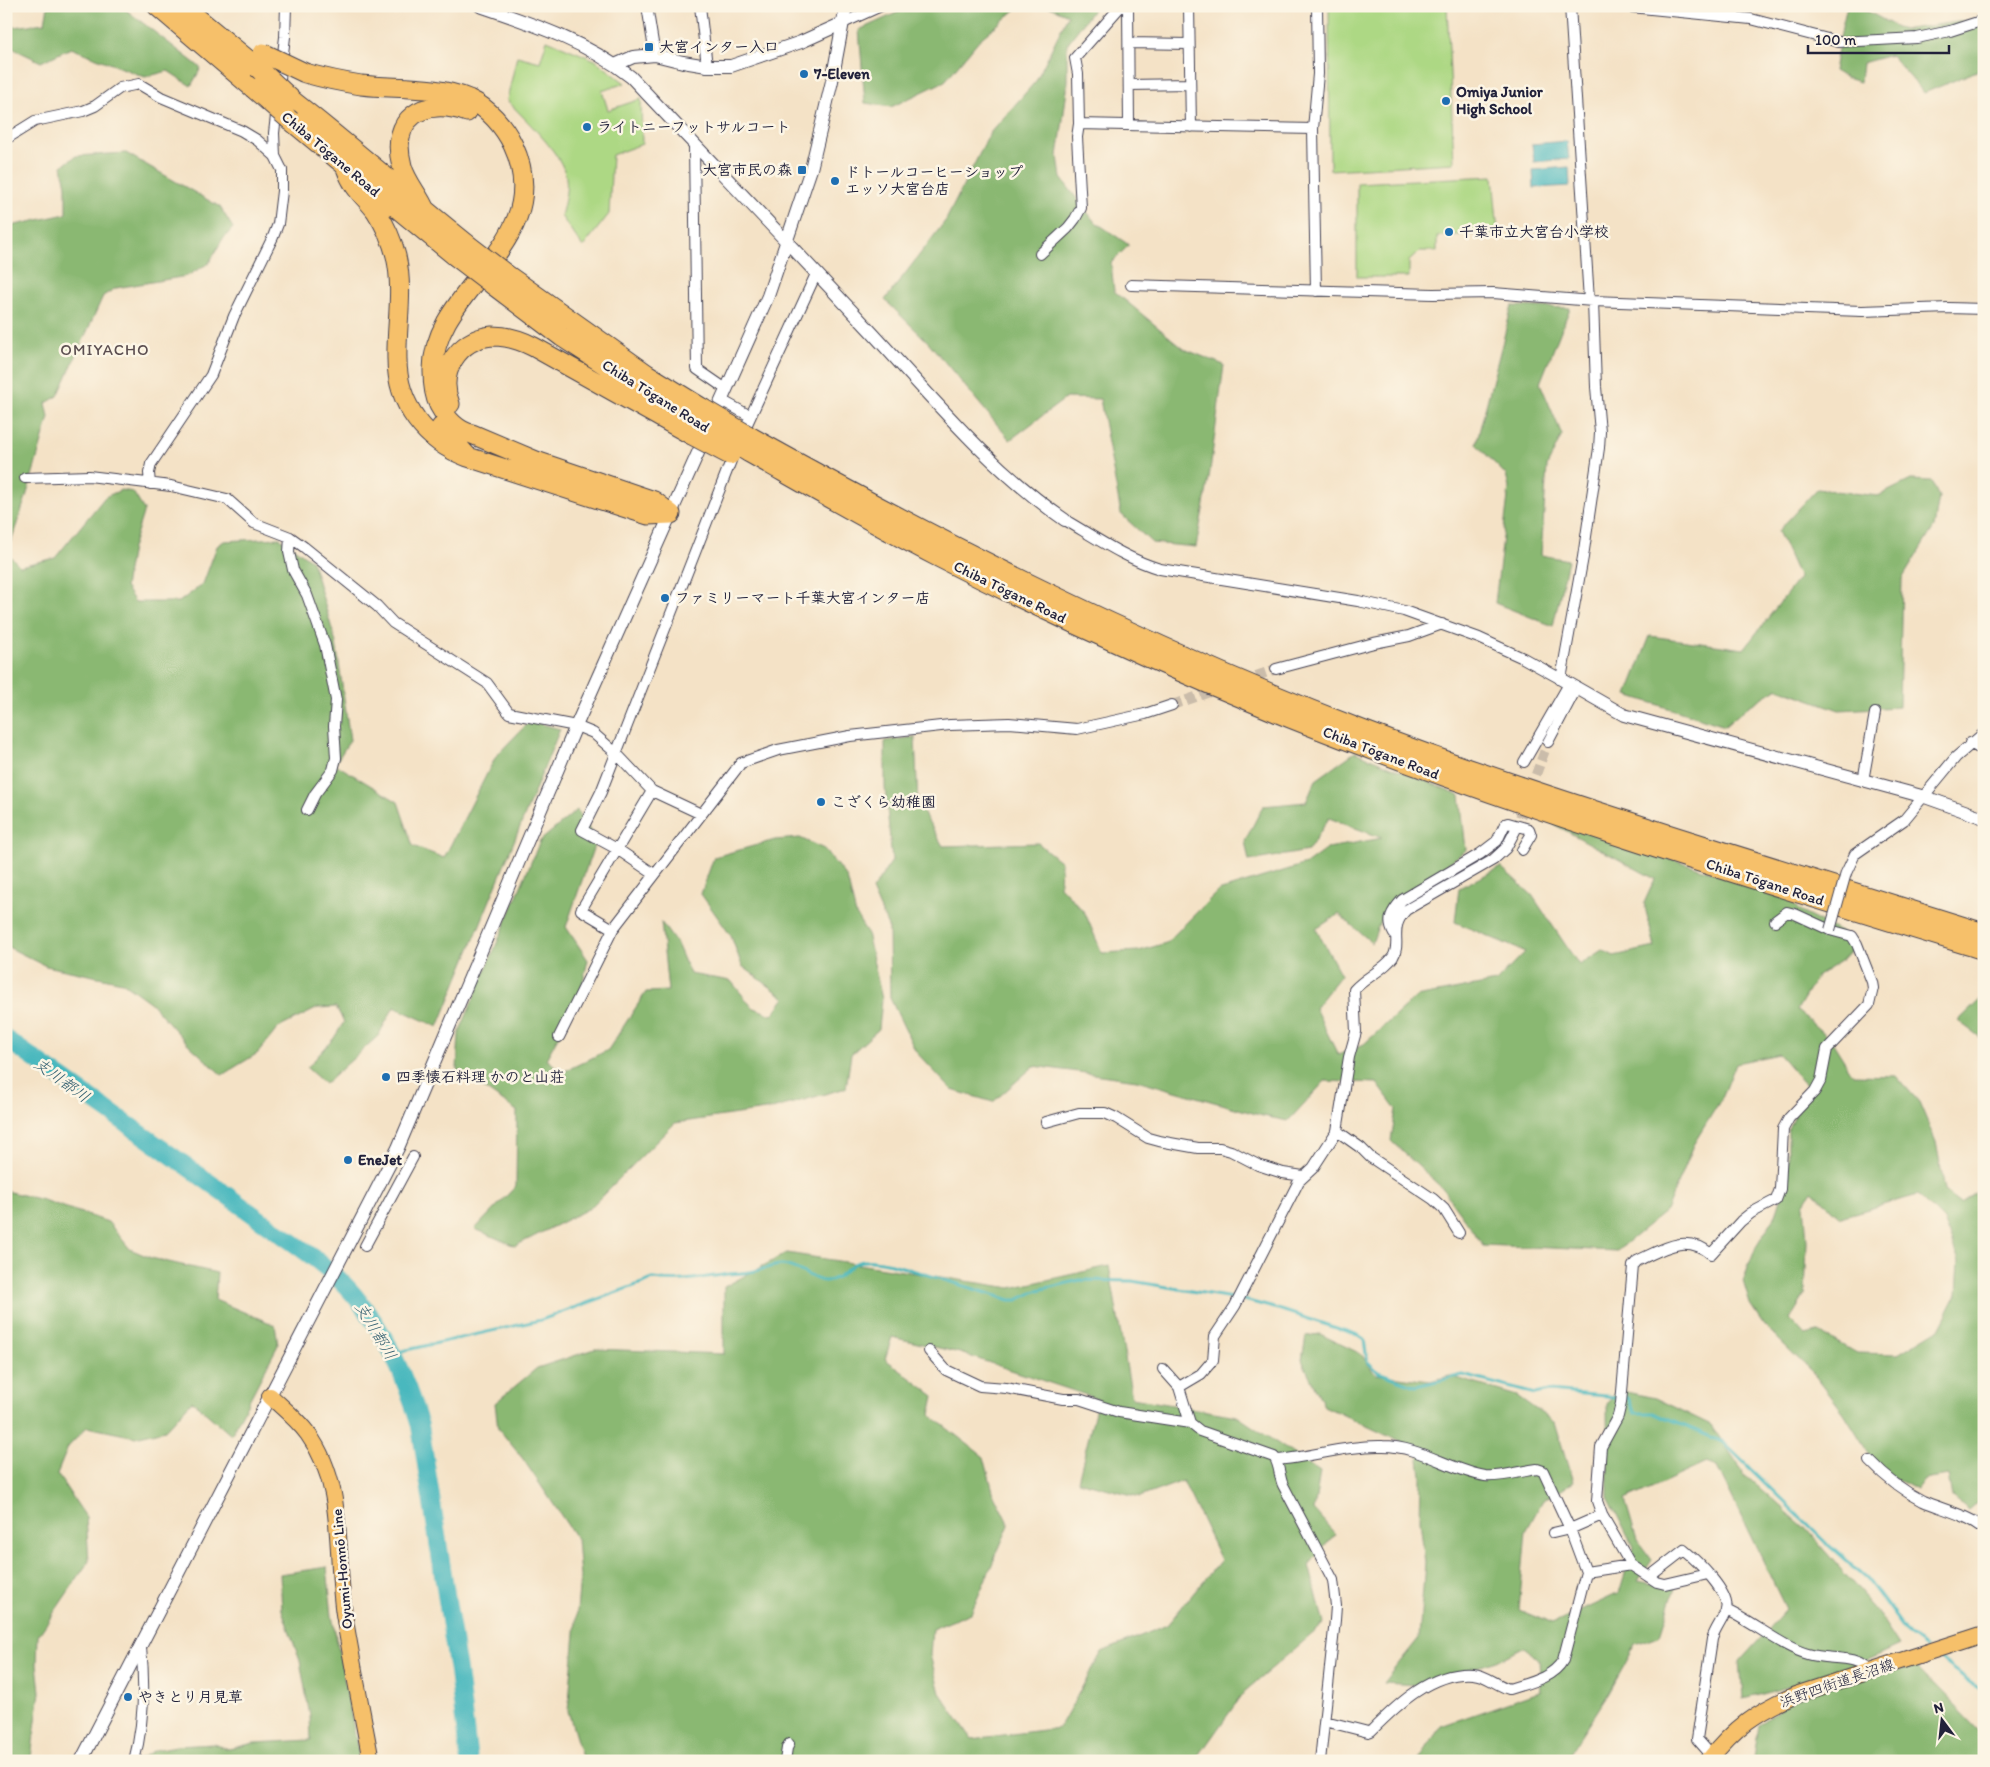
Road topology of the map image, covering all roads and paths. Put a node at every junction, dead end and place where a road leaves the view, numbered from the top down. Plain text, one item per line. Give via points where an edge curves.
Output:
1 (157, 6) edge
2 (183, 6) edge
3 (200, 6) edge
4 (286, 6) edge
5 (480, 6) edge
6 (648, 6) edge
7 (700, 6) edge
8 (846, 6) edge
9 (881, 6) edge
10 (1121, 6) edge
11 (1128, 6) edge
12 (1189, 6) edge
13 (1317, 6) edge
14 (1570, 6) edge
15 (1621, 6) edge
16 (1984, 20) edge
17 (843, 23) junction
18 (1129, 43) junction
19 (1189, 44) junction
20 (655, 55) junction
21 (261, 60) junction
22 (615, 65) junction
23 (707, 66) junction
24 (1189, 84) junction
25 (1129, 85) junction
26 (1079, 124) junction
27 (1129, 125) junction
28 (1191, 126) junction
29 (1313, 129) junction
30 (6, 139) edge
31 (694, 145) junction
32 (275, 156) junction
33 (346, 168) junction
34 (425, 210) junction
35 (787, 241) junction
36 (461, 250) junction
37 (1040, 254) dead end
38 (816, 274) junction
39 (1131, 285) dead end
40 (1316, 291) junction
41 (1591, 301) junction
42 (1984, 309) edge
43 (724, 394) junction
44 (750, 416) junction
45 (695, 421) junction
46 (472, 434) junction
47 (747, 450) junction
48 (468, 457) junction
49 (24, 478) dead end
50 (150, 484) junction
51 (670, 514) junction
52 (1065, 520) joint
53 (290, 537) junction
54 (1442, 624) junction
55 (1276, 669) tunnel mouth
56 (1569, 684) junction
57 (1172, 705) tunnel mouth
58 (1875, 713) dead end
59 (576, 726) junction
60 (1984, 733) edge
61 (1548, 742) tunnel mouth
62 (1970, 743) junction
63 (1984, 751) edge
64 (617, 754) junction
65 (1524, 762) dead end
66 (1863, 781) junction
67 (652, 791) junction
68 (1925, 797) junction
69 (307, 810) dead end
70 (701, 814) junction
71 (1984, 818) edge
72 (1515, 831) tunnel mouth
73 (616, 849) junction
74 (1522, 850) dead end
75 (654, 874) junction
76 (1775, 922) dead end
77 (612, 929) junction
78 (1830, 930) junction
79 (1984, 933) edge
80 (1395, 934) junction
81 (1984, 950) edge
82 (559, 1037) dead end
83 (1046, 1122) dead end
84 (1337, 1130) junction
85 (395, 1154) junction
86 (413, 1157) dead end
87 (407, 1168) junction
88 (1303, 1176) junction
89 (355, 1231) junction
90 (1459, 1233) dead end
91 (929, 1351) dead end
92 (1163, 1369) dead end
93 (1179, 1387) junction
94 (270, 1396) junction
95 (1190, 1423) junction
96 (1277, 1460) junction
97 (1870, 1461) dead end
98 (1602, 1515) junction
99 (1570, 1528) junction
100 (1984, 1530) edge
101 (1553, 1533) dead end
102 (1631, 1565) junction
103 (1586, 1572) junction
104 (1708, 1574) junction
105 (1649, 1576) junction
106 (1726, 1610) junction
107 (1984, 1634) edge
108 (141, 1647) junction
109 (1870, 1671) junction
110 (1325, 1721) junction
111 (789, 1744) dead end
112 (1710, 1758) edge
113 (82, 1761) edge
114 (134, 1761) edge
115 (371, 1761) edge
116 (785, 1761) edge
117 (1320, 1761) edge

1 - 33 highway, Chiba Tōgane Road, bridge
2 - 21 highway, Chiba Tōgane Road
3 - 21 highway
4 - 32 street via 274,133
5 - 22 street via 558,34
6 - 20 street
7 - 23 street
8 - 17 street
9 - 17 street
10 - 26 street via 1075,58
11 - 18 street
12 - 19 street
13 - 29 street via 1318,74
14 - 41 street
15 - 16 street via 1751,19 1839,42 1917,38
17 - 23 street via 750,60
17 - 35 street via 811,169
18 - 19 street
18 - 25 street
19 - 24 street
20 - 22 street via 633,57
20 - 23 street
21 - 34 highway, Chiba Tōgane Road, bridge via 293,101
21 - 46 highway, bridge via 305,74 361,85 433,91 469,99 493,116 513,146 522,177 522,193 514,222 500,251 449,316 434,355 433,379 438,403 454,425
22 - 31 street
24 - 25 street
24 - 28 street
25 - 27 street
26 - 27 street
26 - 37 street via 1081,208 1068,228
27 - 28 street
28 - 29 street
29 - 40 street
30 - 32 street via 35,122 83,111 120,88 139,84 161,97 242,131
31 - 35 street
31 - 43 street via 697,369
32 - 50 street via 282,170 278,224 234,316 211,375 151,464
33 - 36 highway, Chiba Tōgane Road
33 - 48 highway via 352,183 384,224 396,257 400,290 398,376 408,406 428,433 452,451
34 - 36 highway, Chiba Tōgane Road
34 - 48 highway via 402,168 398,147 403,128 418,112 435,106 467,112 485,125 502,147 509,171 509,198 492,239 444,303 424,346 421,373 426,399 437,422
35 - 38 street
35 - 43 street via 768,296
36 - 45 highway, Chiba Tōgane Road, bridge via 500,280 562,337
38 - 44 street
38 - 52 street via 1010,479
39 - 40 street
40 - 41 street via 1493,293
41 - 42 street via 1862,312
41 - 56 street via 1600,448 1583,557
43 - 44 street
43 - 51 street
44 - 64 street
45 - 46 highway via 521,340 492,336 474,341 458,352 446,380 449,402
45 - 47 highway, bridge
45 - 47 highway, Chiba Tōgane Road, bridge
46 - 51 highway via 536,461 654,501
47 - 79 highway, Chiba Tōgane Road via 875,506 1071,605 1360,729 1556,799
47 - 81 highway, Chiba Tōgane Road via 832,506 851,510 1060,617 1183,673 1327,732 1486,792
48 - 51 highway via 648,515
49 - 50 street via 89,476
50 - 53 street via 227,499 254,523
51 - 59 street
52 - 54 street via 1133,559 1160,569 1358,601
53 - 59 street via 377,606 393,623 487,683 509,713
53 - 69 street via 293,570 307,595 325,645 336,700 333,770
54 - 55 street via 1409,636
54 - 56 street via 1523,658
56 - 61 street
56 - 65 street
56 - 66 street via 1624,715 1644,722
57 - 70 street via 1077,729 1009,722 950,725 850,736 778,750 741,763
58 - 66 street
59 - 64 street via 593,733
59 - 85 street
60 - 62 street
62 - 63 street
62 - 68 street
64 - 67 street
64 - 73 street via 582,830
66 - 68 street
67 - 70 street
67 - 73 street
68 - 71 street
68 - 78 street, bridge via 1904,820 1855,854 1846,873
70 - 75 street
72 - 80 street via 1506,848 1493,860 1406,910 1399,917
73 - 75 street
73 - 77 street via 581,910
74 - 80 street via 1531,835 1529,829 1505,824 1497,841 1480,854 1398,904 1389,922
75 - 77 street
76 - 78 street via 1787,912
77 - 82 street
78 - 98 street via 1852,936 1857,944 1872,982 1869,1004 1826,1049 1821,1080 1783,1129 1780,1190 1776,1200 1741,1221 1711,1254 1702,1247 1680,1243 1637,1261 1633,1266 1621,1403 1618,1416 1601,1447 1597,1501
80 - 84 street via 1394,956 1354,990 1356,1032
83 - 88 street via 1079,1113 1105,1113 1148,1138 1198,1148 1220,1148 1258,1166
84 - 88 street via 1313,1168
84 - 90 street via 1370,1157 1433,1199 1444,1209
85 - 87 street
85 - 89 street
86 - 87 street
87 - 89 street via 367,1242
88 - 93 street via 1235,1306 1215,1336 1213,1360 1201,1374
89 - 94 street
91 - 95 street via 946,1370 980,1386 1079,1399 1119,1412
92 - 93 street
93 - 95 street
94 - 108 street
94 - 115 main road, Oyumi-Honnō Line via 307,1433 330,1477 336,1501 344,1615
95 - 96 street via 1200,1431
96 - 99 street via 1384,1445 1426,1455 1487,1476 1538,1469 1543,1471
96 - 110 street via 1280,1478 1333,1580 1336,1620
97 - 100 street via 1910,1494 1974,1522
98 - 99 street
98 - 102 street
99 - 101 street
99 - 103 street
102 - 103 street
102 - 105 street
103 - 110 street via 1563,1660 1552,1673 1509,1689 1487,1677 1455,1675 1431,1683 1410,1696 1368,1732
104 - 105 street via 1665,1584
104 - 105 street via 1684,1550
104 - 106 street via 1725,1599
106 - 109 street via 1744,1617 1799,1652 1820,1658 1847,1658 1864,1664
106 - 112 street via 1712,1639 1697,1738
107 - 109 main road, 浜野四街道長沼線
108 - 113 street
108 - 114 street via 144,1668 141,1735
109 - 112 main road, 浜野四街道長沼線 via 1795,1695 1759,1712 1733,1732
110 - 117 street
111 - 116 street

